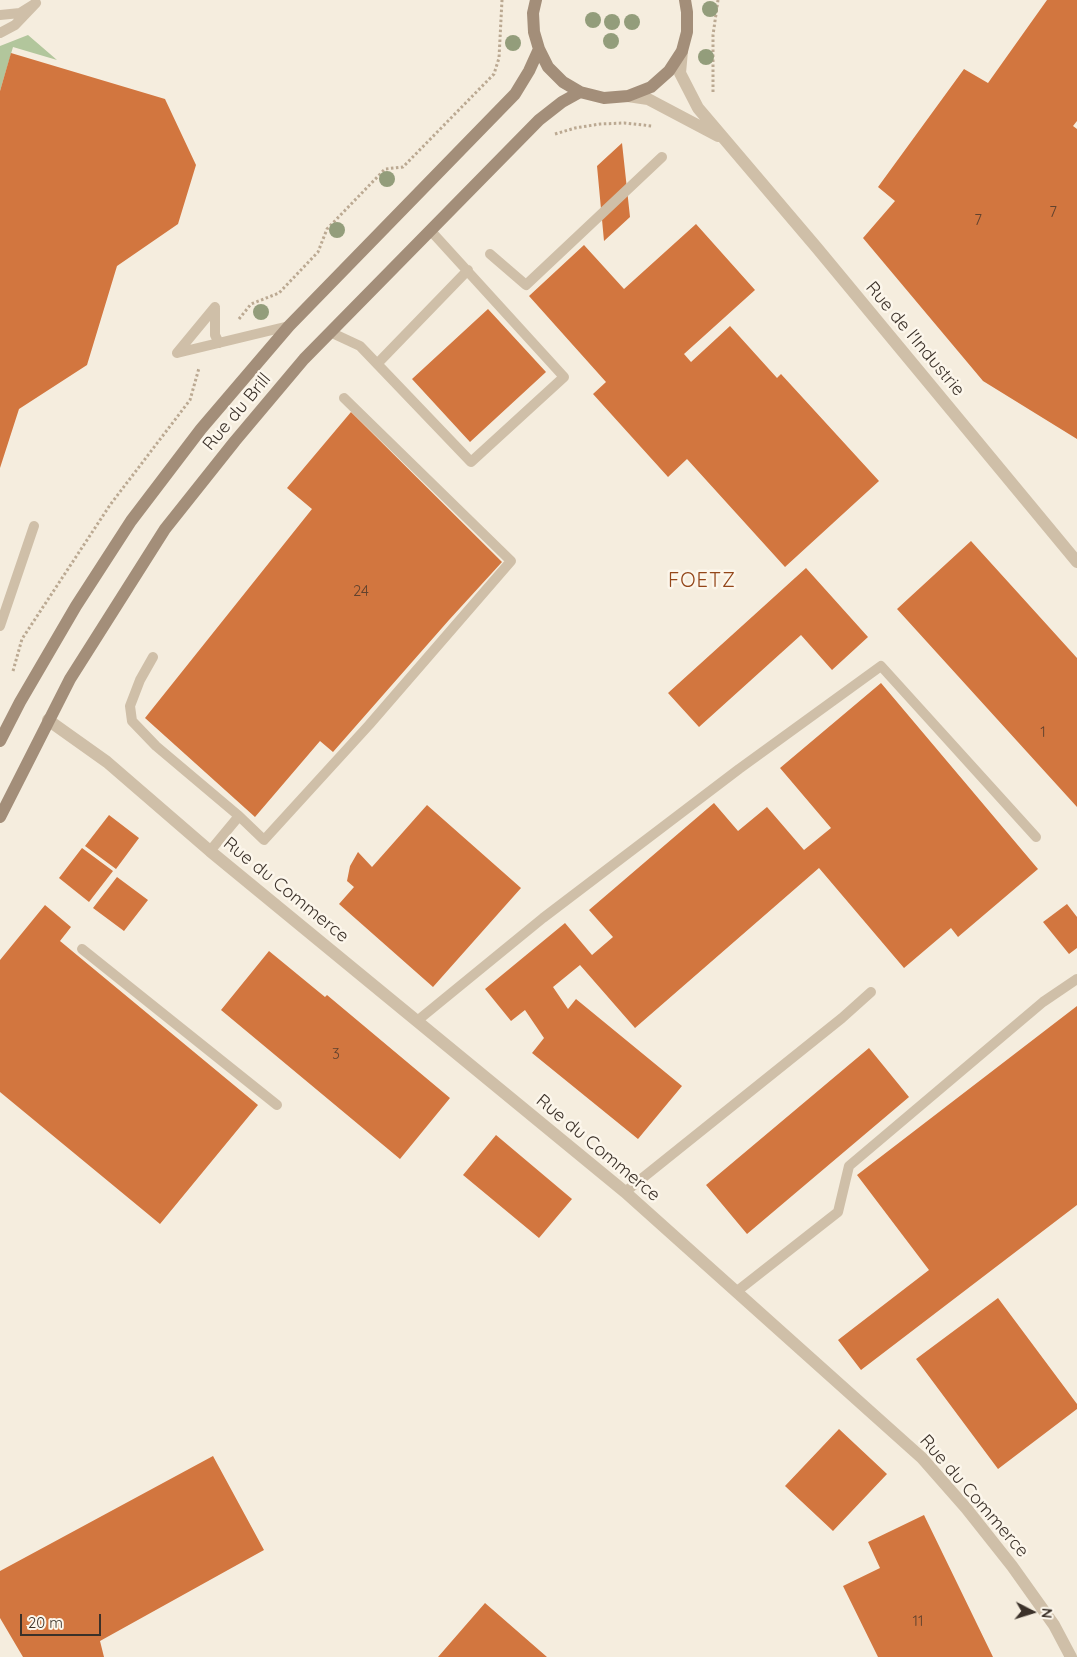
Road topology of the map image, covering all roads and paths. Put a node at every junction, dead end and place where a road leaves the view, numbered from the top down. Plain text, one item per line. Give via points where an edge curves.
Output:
1 (536, 0) edge
2 (684, 0) edge
3 (0, 16) edge
4 (0, 33) edge
5 (538, 49) junction
6 (682, 51) junction
7 (580, 92) junction
8 (628, 96) junction
9 (725, 140) junction
10 (662, 157) dead end
11 (430, 230) junction
12 (490, 254) dead end
13 (468, 270) junction
14 (289, 326) junction
15 (330, 332) junction
16 (219, 343) junction
17 (377, 364) junction
18 (344, 398) dead end
19 (34, 526) dead end
20 (1077, 562) edge
21 (0, 626) edge
22 (153, 657) dead end
23 (48, 720) junction
24 (0, 741) edge
25 (239, 816) junction
26 (0, 817) edge
27 (1036, 837) dead end
28 (210, 851) junction
29 (82, 949) dead end
30 (1077, 979) edge
31 (871, 992) dead end
32 (417, 1021) junction
33 (277, 1105) dead end
34 (625, 1192) junction
35 (736, 1292) junction
36 (1071, 1657) edge

1 - 5 main road via 533,13
2 - 6 main road via 687,32
3 - 4 lane via 20,13 36,3 15,25
5 - 7 main road via 548,67 563,82
5 - 14 main road, Rue du Brill via 515,94
6 - 8 main road via 663,77 650,87
6 - 9 street, Rue de l'Industrie via 680,73 698,108
7 - 8 main road via 604,98
7 - 11 main road, Rue du Brill via 539,120
8 - 9 street, Rue de l'Industrie via 648,99
9 - 20 street, Rue de l'Industrie
10 - 12 lane via 526,285
11 - 13 lane
11 - 15 main road, Rue du Brill
13 - 17 lane
13 - 17 lane via 564,377 471,462
14 - 16 lane
14 - 24 main road, Rue du Brill via 201,429 131,520 76,606
15 - 17 lane via 360,346
15 - 23 main road, Rue du Brill via 242,433 165,529 70,679
16 - 16 lane via 177,353 215,307 215,335
18 - 25 lane via 511,561 264,840
19 - 21 lane
22 - 25 lane via 130,706 132,721 156,746
23 - 26 main road, Rue du Brill
23 - 28 street, Rue du Commerce via 107,762
25 - 28 lane
27 - 32 lane via 881,666 551,912
28 - 32 street, Rue du Commerce
29 - 33 lane
30 - 35 lane via 1043,1002 849,1166 838,1212
31 - 34 lane
32 - 34 street, Rue du Commerce
34 - 35 street, Rue du Commerce
35 - 36 street, Rue du Commerce via 922,1458 1012,1566 1054,1625

